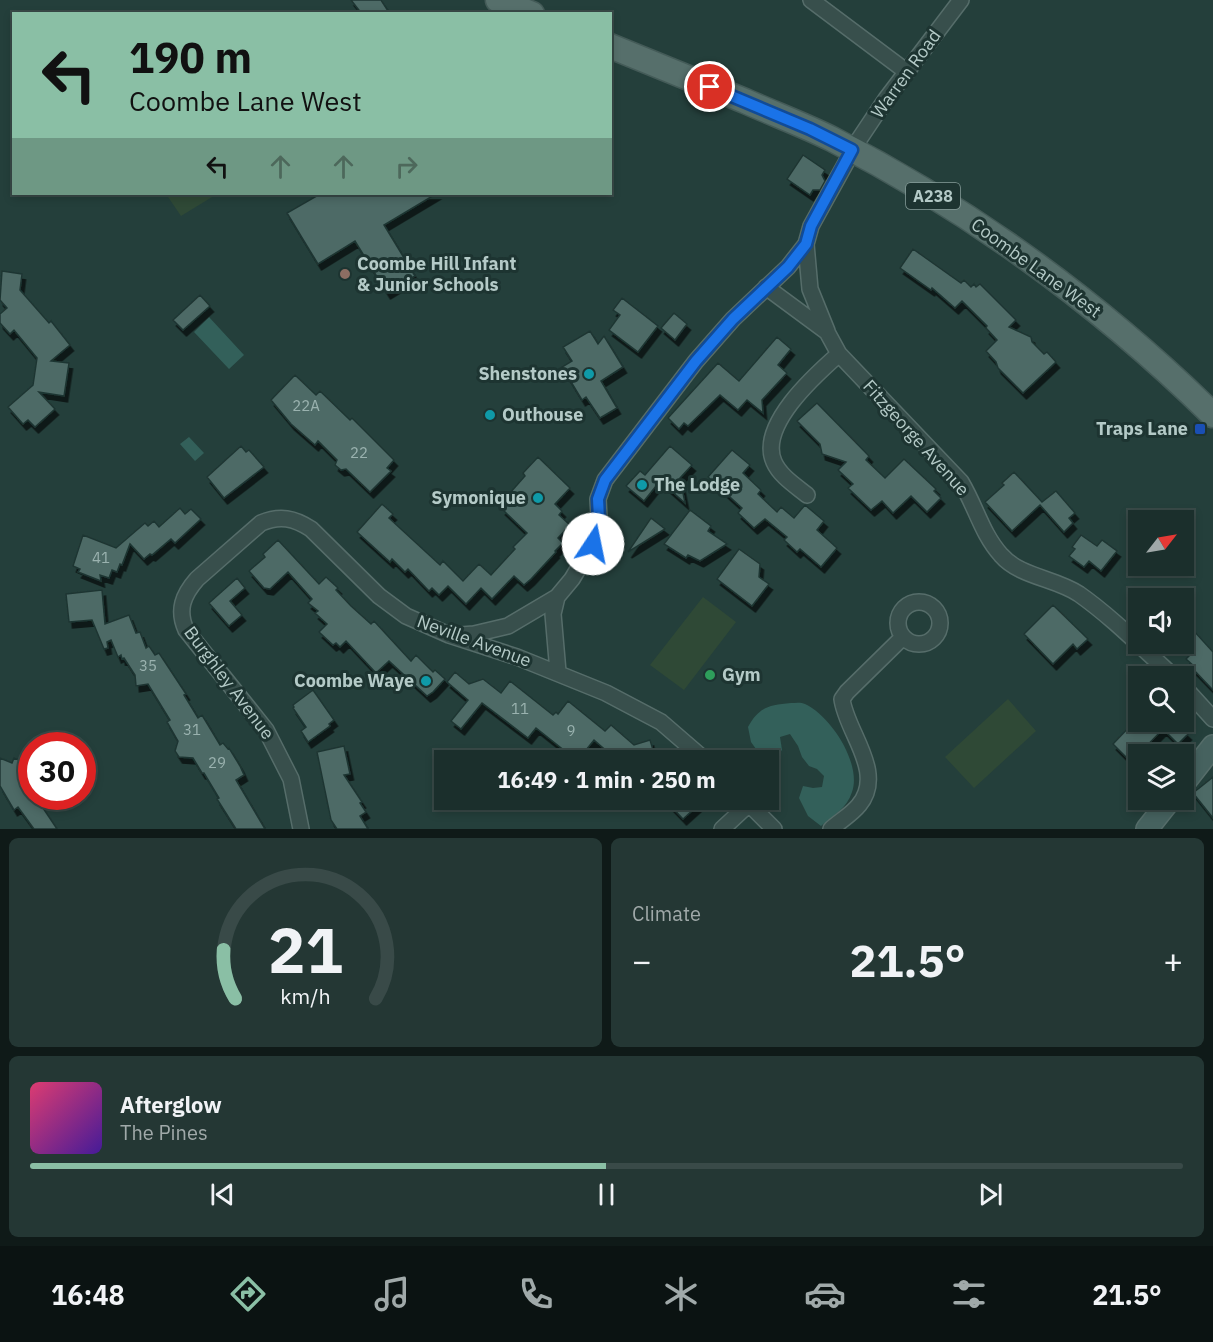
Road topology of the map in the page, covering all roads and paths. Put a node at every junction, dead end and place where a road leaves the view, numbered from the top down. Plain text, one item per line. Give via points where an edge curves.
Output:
1 (498, 0) edge
2 (811, 0) edge
3 (961, 0) edge
4 (527, 12) edge
5 (612, 47) edge
6 (907, 72) junction
7 (852, 150) junction
8 (806, 244) junction
9 (766, 287) junction
10 (827, 332) junction
11 (839, 354) junction
12 (1213, 415) edge
13 (807, 495) dead end
14 (227, 552) joint
15 (557, 597) junction
16 (449, 635) junction
17 (903, 637) dead end
18 (1162, 666) edge
19 (558, 672) junction
20 (1194, 698) edge
21 (1213, 719) edge
22 (1213, 746) edge
23 (693, 750) edge
24 (1194, 770) edge
25 (740, 810) edge
26 (755, 810) edge
27 (1162, 810) edge
28 (302, 829) edge
29 (722, 829) edge
30 (774, 829) edge
31 (831, 829) edge
32 (1146, 829) edge

1 - 4 main road
2 - 6 street
3 - 6 street, Warren Road
5 - 7 main road, Coombe Lane West / A238
6 - 7 street, Warren Road
7 - 8 street, Warren Road via 811,226
7 - 12 main road, Coombe Lane West / A238 via 1006,243 1095,311
8 - 9 street
8 - 10 street via 810,289
9 - 10 street, Fitzgeorge Avenue
9 - 15 street via 696,361 605,480 598,499 599,519 593,544
10 - 11 street, Fitzgeorge Avenue
11 - 13 street via 795,399 779,420 770,444 775,463
11 - 18 street, Fitzgeorge Avenue via 961,482 986,537 1003,557 1031,574 1078,593
14 - 16 street, Neville Avenue via 261,523 282,518 298,521 392,606
14 - 28 street, Burghley Avenue via 189,588 181,603 181,618 186,630 266,730 291,778
15 - 16 street via 508,626
15 - 19 street via 553,614
16 - 19 street, Neville Avenue
17 - 31 street via 842,699 845,717 866,763 868,786 859,806
19 - 23 street, Neville Avenue via 661,722
20 - 21 street
22 - 24 main road
25 - 29 street
26 - 30 street
27 - 32 main road

